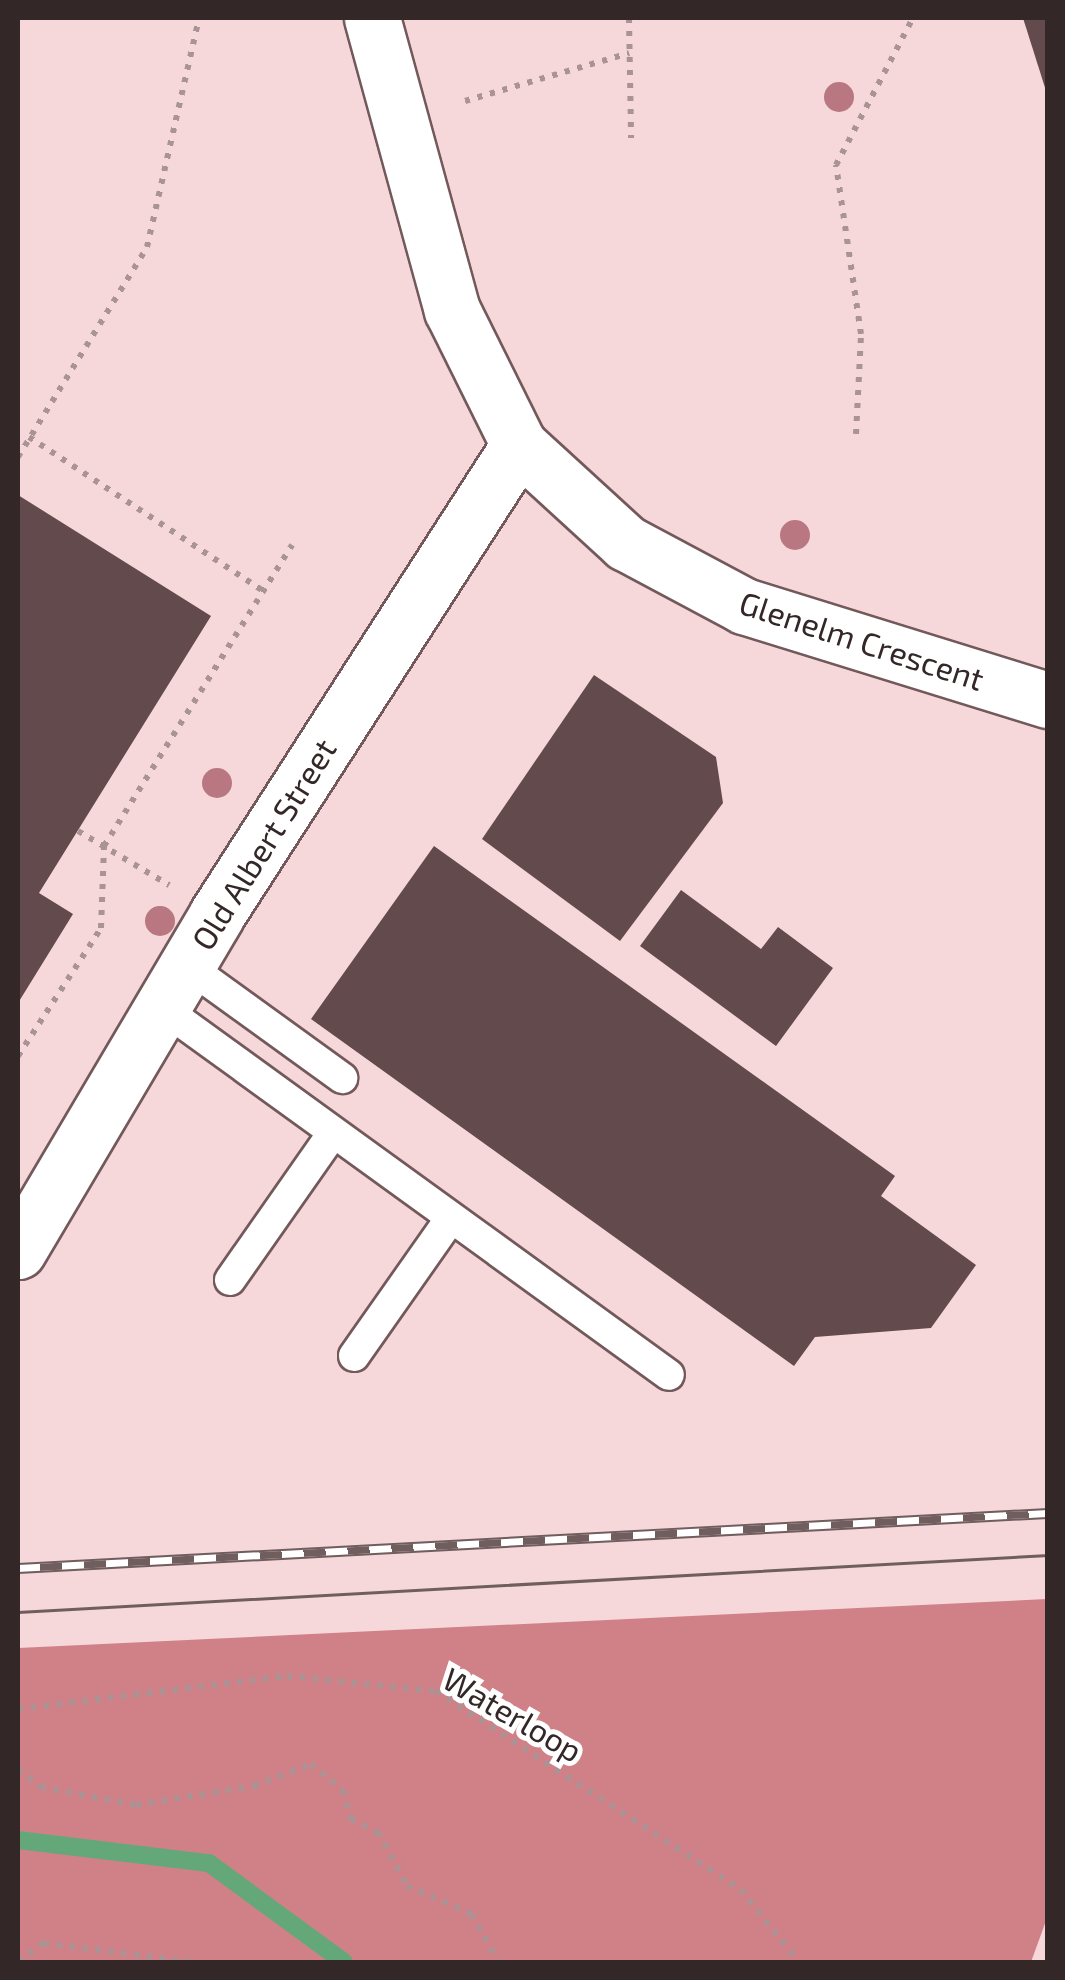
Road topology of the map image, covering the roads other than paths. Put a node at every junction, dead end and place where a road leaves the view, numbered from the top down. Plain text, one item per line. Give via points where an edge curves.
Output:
1 (372, 18) edge
2 (520, 446) junction
3 (1048, 700) edge
4 (174, 986) junction
5 (342, 1078) dead end
6 (333, 1132) junction
7 (451, 1218) junction
8 (20, 1242) edge
9 (230, 1280) dead end
10 (354, 1356) dead end
11 (669, 1375) dead end

1 - 2 street, Glenelm Crescent via 452,310
2 - 3 street, Glenelm Crescent via 626,543 744,606
2 - 4 street, Old Albert Street
4 - 5 lane
4 - 6 lane
4 - 8 street, Old Albert Street
6 - 7 lane
6 - 9 lane
7 - 10 lane
7 - 11 lane

